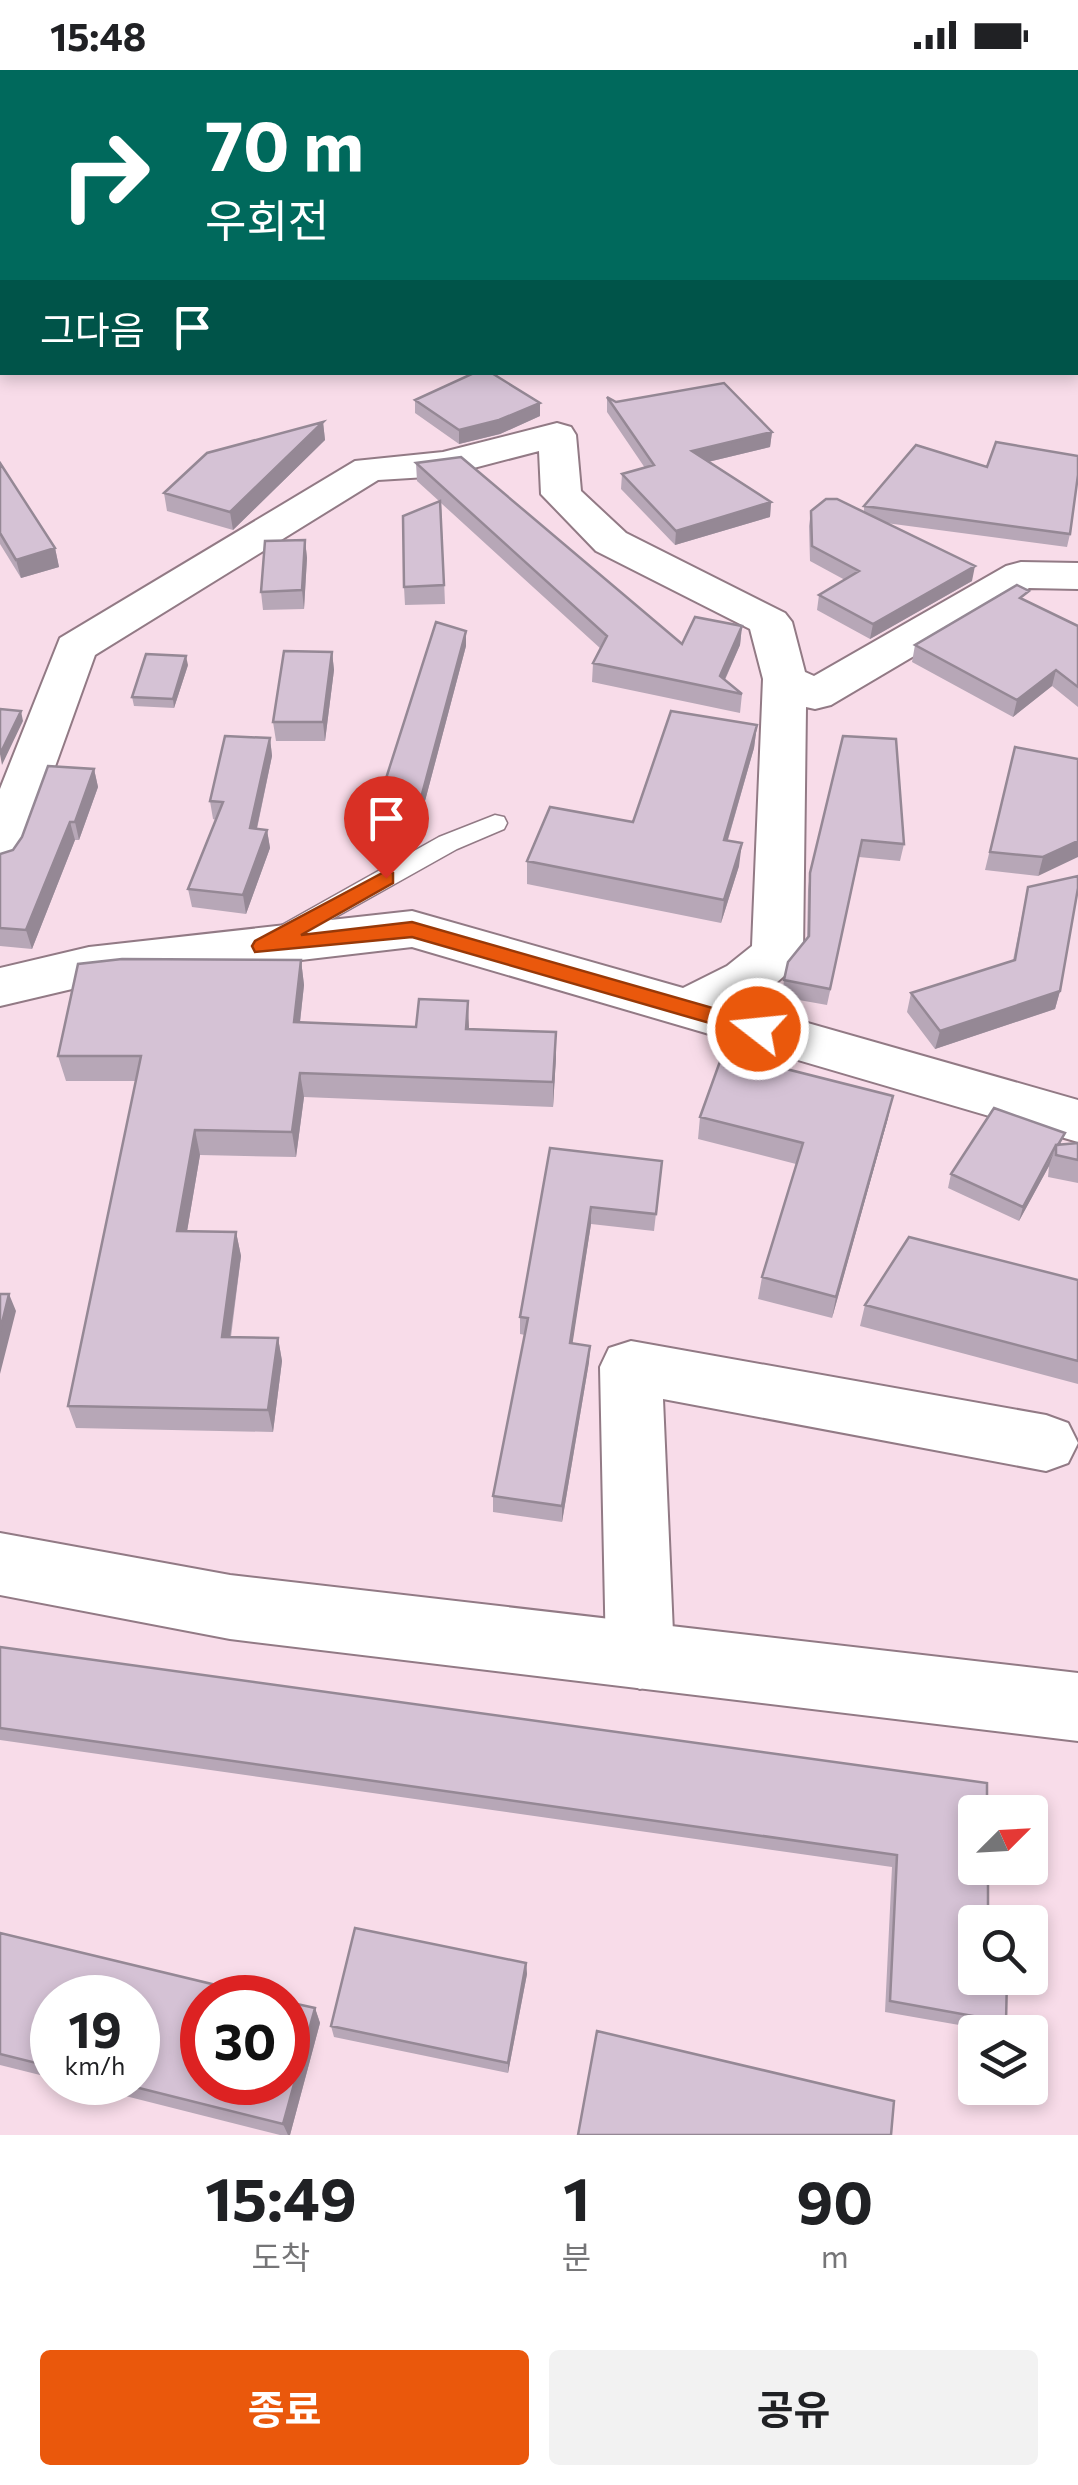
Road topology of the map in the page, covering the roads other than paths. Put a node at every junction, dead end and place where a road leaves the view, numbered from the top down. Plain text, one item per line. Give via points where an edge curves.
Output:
1 (1078, 576) edge
2 (785, 679) junction
3 (494, 823) dead end
4 (0, 854) edge
5 (263, 946) junction
6 (0, 987) edge
7 (687, 1008) junction
8 (1078, 1122) edge
9 (1046, 1444) dead end
10 (0, 1564) edge
11 (640, 1656) junction
12 (1078, 1707) edge

1 - 2 street via 1022,575 815,695
2 - 4 street via 770,622 610,542 561,494 556,436 443,464 369,469 76,648
2 - 7 street via 778,744 777,953 745,979
3 - 5 lane
5 - 6 street via 89,966
5 - 7 street via 412,930
7 - 8 street
9 - 11 street via 631,1367
10 - 11 street via 230,1607
11 - 12 street

